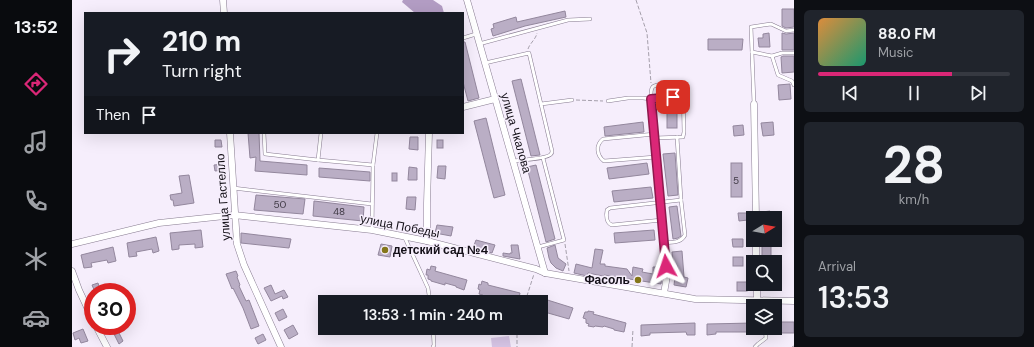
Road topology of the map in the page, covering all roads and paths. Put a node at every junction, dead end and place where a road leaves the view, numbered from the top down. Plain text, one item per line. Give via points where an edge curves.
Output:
1 (223, 0) edge
2 (466, 0) edge
3 (636, 0) edge
4 (224, 12) edge
5 (590, 19) dead end
6 (537, 29) junction
7 (794, 30) edge
8 (476, 34) junction
9 (464, 38) edge
10 (479, 44) junction
11 (752, 52) junction
12 (794, 53) edge
13 (529, 54) junction
14 (772, 56) junction
15 (485, 63) junction
16 (683, 85) dead end
17 (794, 85) edge
18 (651, 90) junction
19 (684, 97) junction
20 (662, 98) junction
21 (495, 99) junction
22 (651, 99) junction
23 (572, 100) joint
24 (608, 101) joint
25 (541, 104) junction
26 (754, 104) joint
27 (464, 108) edge
28 (230, 134) edge
29 (264, 134) edge
30 (321, 134) edge
31 (377, 134) edge
32 (429, 134) edge
33 (655, 136) junction
34 (678, 137) junction
35 (656, 156) junction
36 (543, 158) junction
37 (318, 160) junction
38 (513, 161) junction
39 (373, 165) junction
40 (233, 188) junction
41 (681, 200) junction
42 (660, 202) junction
43 (372, 204) junction
44 (756, 211) edge
45 (234, 215) junction
46 (662, 220) junction
47 (372, 230) junction
48 (404, 236) junction
49 (564, 240) junction
50 (427, 241) junction
51 (664, 243) junction
52 (72, 244) edge
53 (537, 247) junction
54 (536, 269) junction
55 (72, 271) edge
56 (545, 273) junction
57 (570, 277) junction
58 (664, 293) junction
59 (429, 295) edge
60 (527, 295) edge
61 (84, 301) edge
62 (746, 301) edge
63 (794, 301) edge
64 (782, 302) edge
65 (633, 329) dead end
66 (101, 335) edge
67 (433, 335) edge
68 (517, 335) edge
69 (766, 335) edge
70 (794, 346) edge
71 (107, 347) edge
72 (281, 347) edge
73 (433, 347) edge
74 (517, 347) edge
75 (632, 347) edge
76 (755, 347) edge
77 (792, 347) edge

1 - 4 street
2 - 8 street, улица Чкалова
3 - 18 path via 647,33
5 - 6 lane via 568,20
6 - 10 lane
6 - 13 path via 536,36 529,45
7 - 11 lane via 786,30 771,24 751,26
8 - 9 lane
8 - 10 street, улица Чкалова
10 - 15 street, улица Чкалова
11 - 14 lane
11 - 26 lane
12 - 14 lane
13 - 15 lane
13 - 25 lane
14 - 17 lane via 778,76 792,81
15 - 21 street, улица Чкалова
16 - 19 lane
18 - 20 lane via 654,86 661,85 664,88
18 - 22 lane
19 - 20 lane
19 - 34 lane via 684,132 683,137
20 - 22 lane
21 - 27 street
21 - 38 street, улица Чкалова
22 - 24 lane via 628,98
22 - 33 street
23 - 24 path
23 - 25 lane
25 - 36 lane via 552,151 550,156
26 - 44 street
28 - 40 street, улица Гастелло
29 - 37 lane via 265,154
30 - 37 lane
31 - 39 lane
32 - 50 street
33 - 34 lane
33 - 35 street
33 - 35 lane via 603,139 598,146 598,152 604,161
34 - 41 lane
35 - 42 street
36 - 38 lane
36 - 49 lane
37 - 39 lane
38 - 53 street, улица Чкалова
39 - 43 lane
40 - 43 lane
40 - 45 street, улица Гастелло
41 - 42 lane
41 - 51 lane via 685,235 680,241
42 - 46 street
42 - 46 lane via 610,208 606,214 607,222 612,225
43 - 47 lane
45 - 47 street, улица Победы
45 - 52 street, улица Победы via 159,223
45 - 72 street, улица Гастелло via 237,244 244,265
46 - 51 street
47 - 48 street, улица Победы
48 - 50 street, улица Победы
48 - 59 lane
49 - 53 lane
49 - 57 path
50 - 54 street, улица Победы
51 - 58 street via 667,276
53 - 56 street, улица Чкалова
54 - 56 street, улица Победы
54 - 60 path
55 - 61 street
56 - 57 street, улица Победы
57 - 58 street, улица Победы
58 - 62 street, улица Победы via 695,299
63 - 64 street, улица Победы
65 - 75 path
66 - 71 street
67 - 73 lane
68 - 74 path
69 - 76 lane via 766,338
70 - 77 path

